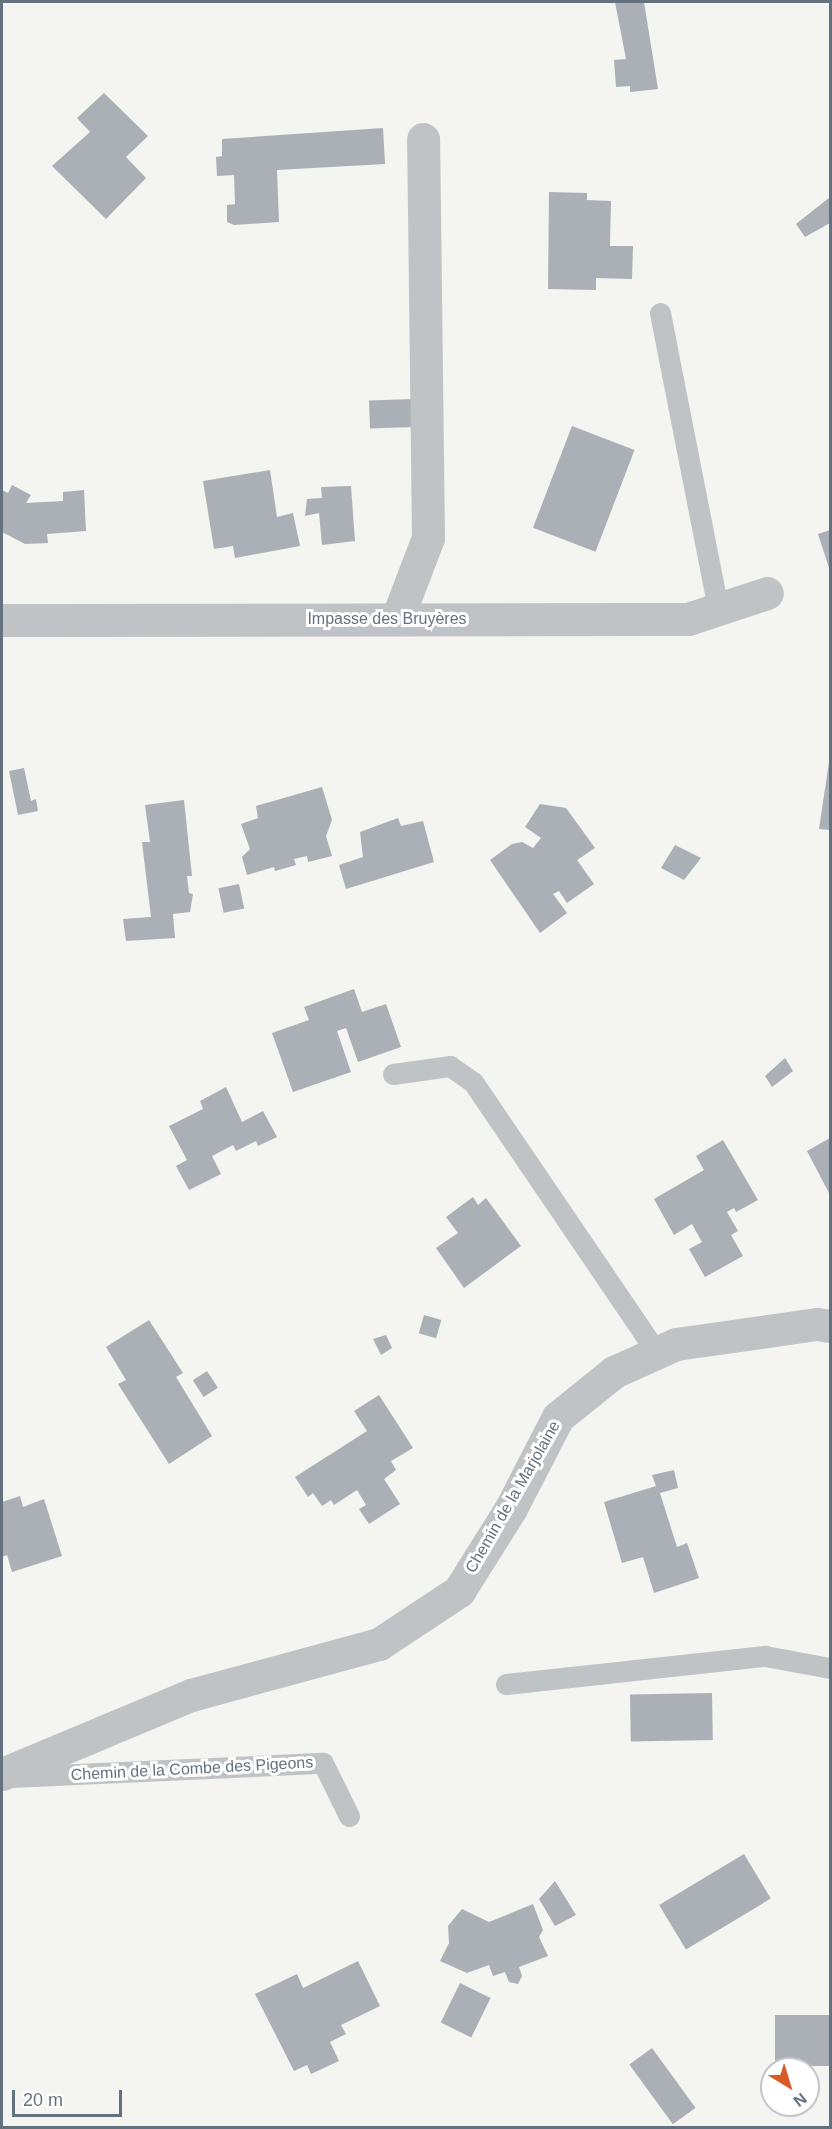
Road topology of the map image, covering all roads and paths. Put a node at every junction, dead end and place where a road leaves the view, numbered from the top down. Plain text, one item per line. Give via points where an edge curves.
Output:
1 (423, 139) dead end
2 (660, 313) dead end
3 (767, 592) dead end
4 (718, 609) junction
5 (397, 619) junction
6 (2, 620) edge
7 (393, 1074) dead end
8 (831, 1326) edge
9 (657, 1353) junction
10 (831, 1668) edge
11 (506, 1684) dead end
12 (2, 1776) edge
13 (349, 1816) dead end

1 - 5 street via 428,538
2 - 4 lane
3 - 4 street, Impasse des Bruyères
4 - 5 street, Impasse des Bruyères via 688,619
5 - 6 street, Impasse des Bruyères
7 - 9 lane via 450,1066 473,1082
8 - 9 street, Chemin de la Marjolaine via 817,1324 676,1344
9 - 12 street, Chemin de la Marjolaine via 614,1372 558,1417 511,1508 459,1591 379,1644 191,1695
10 - 11 lane via 765,1656
12 - 13 lane, Chemin de la Combe des Pigeons via 323,1763

